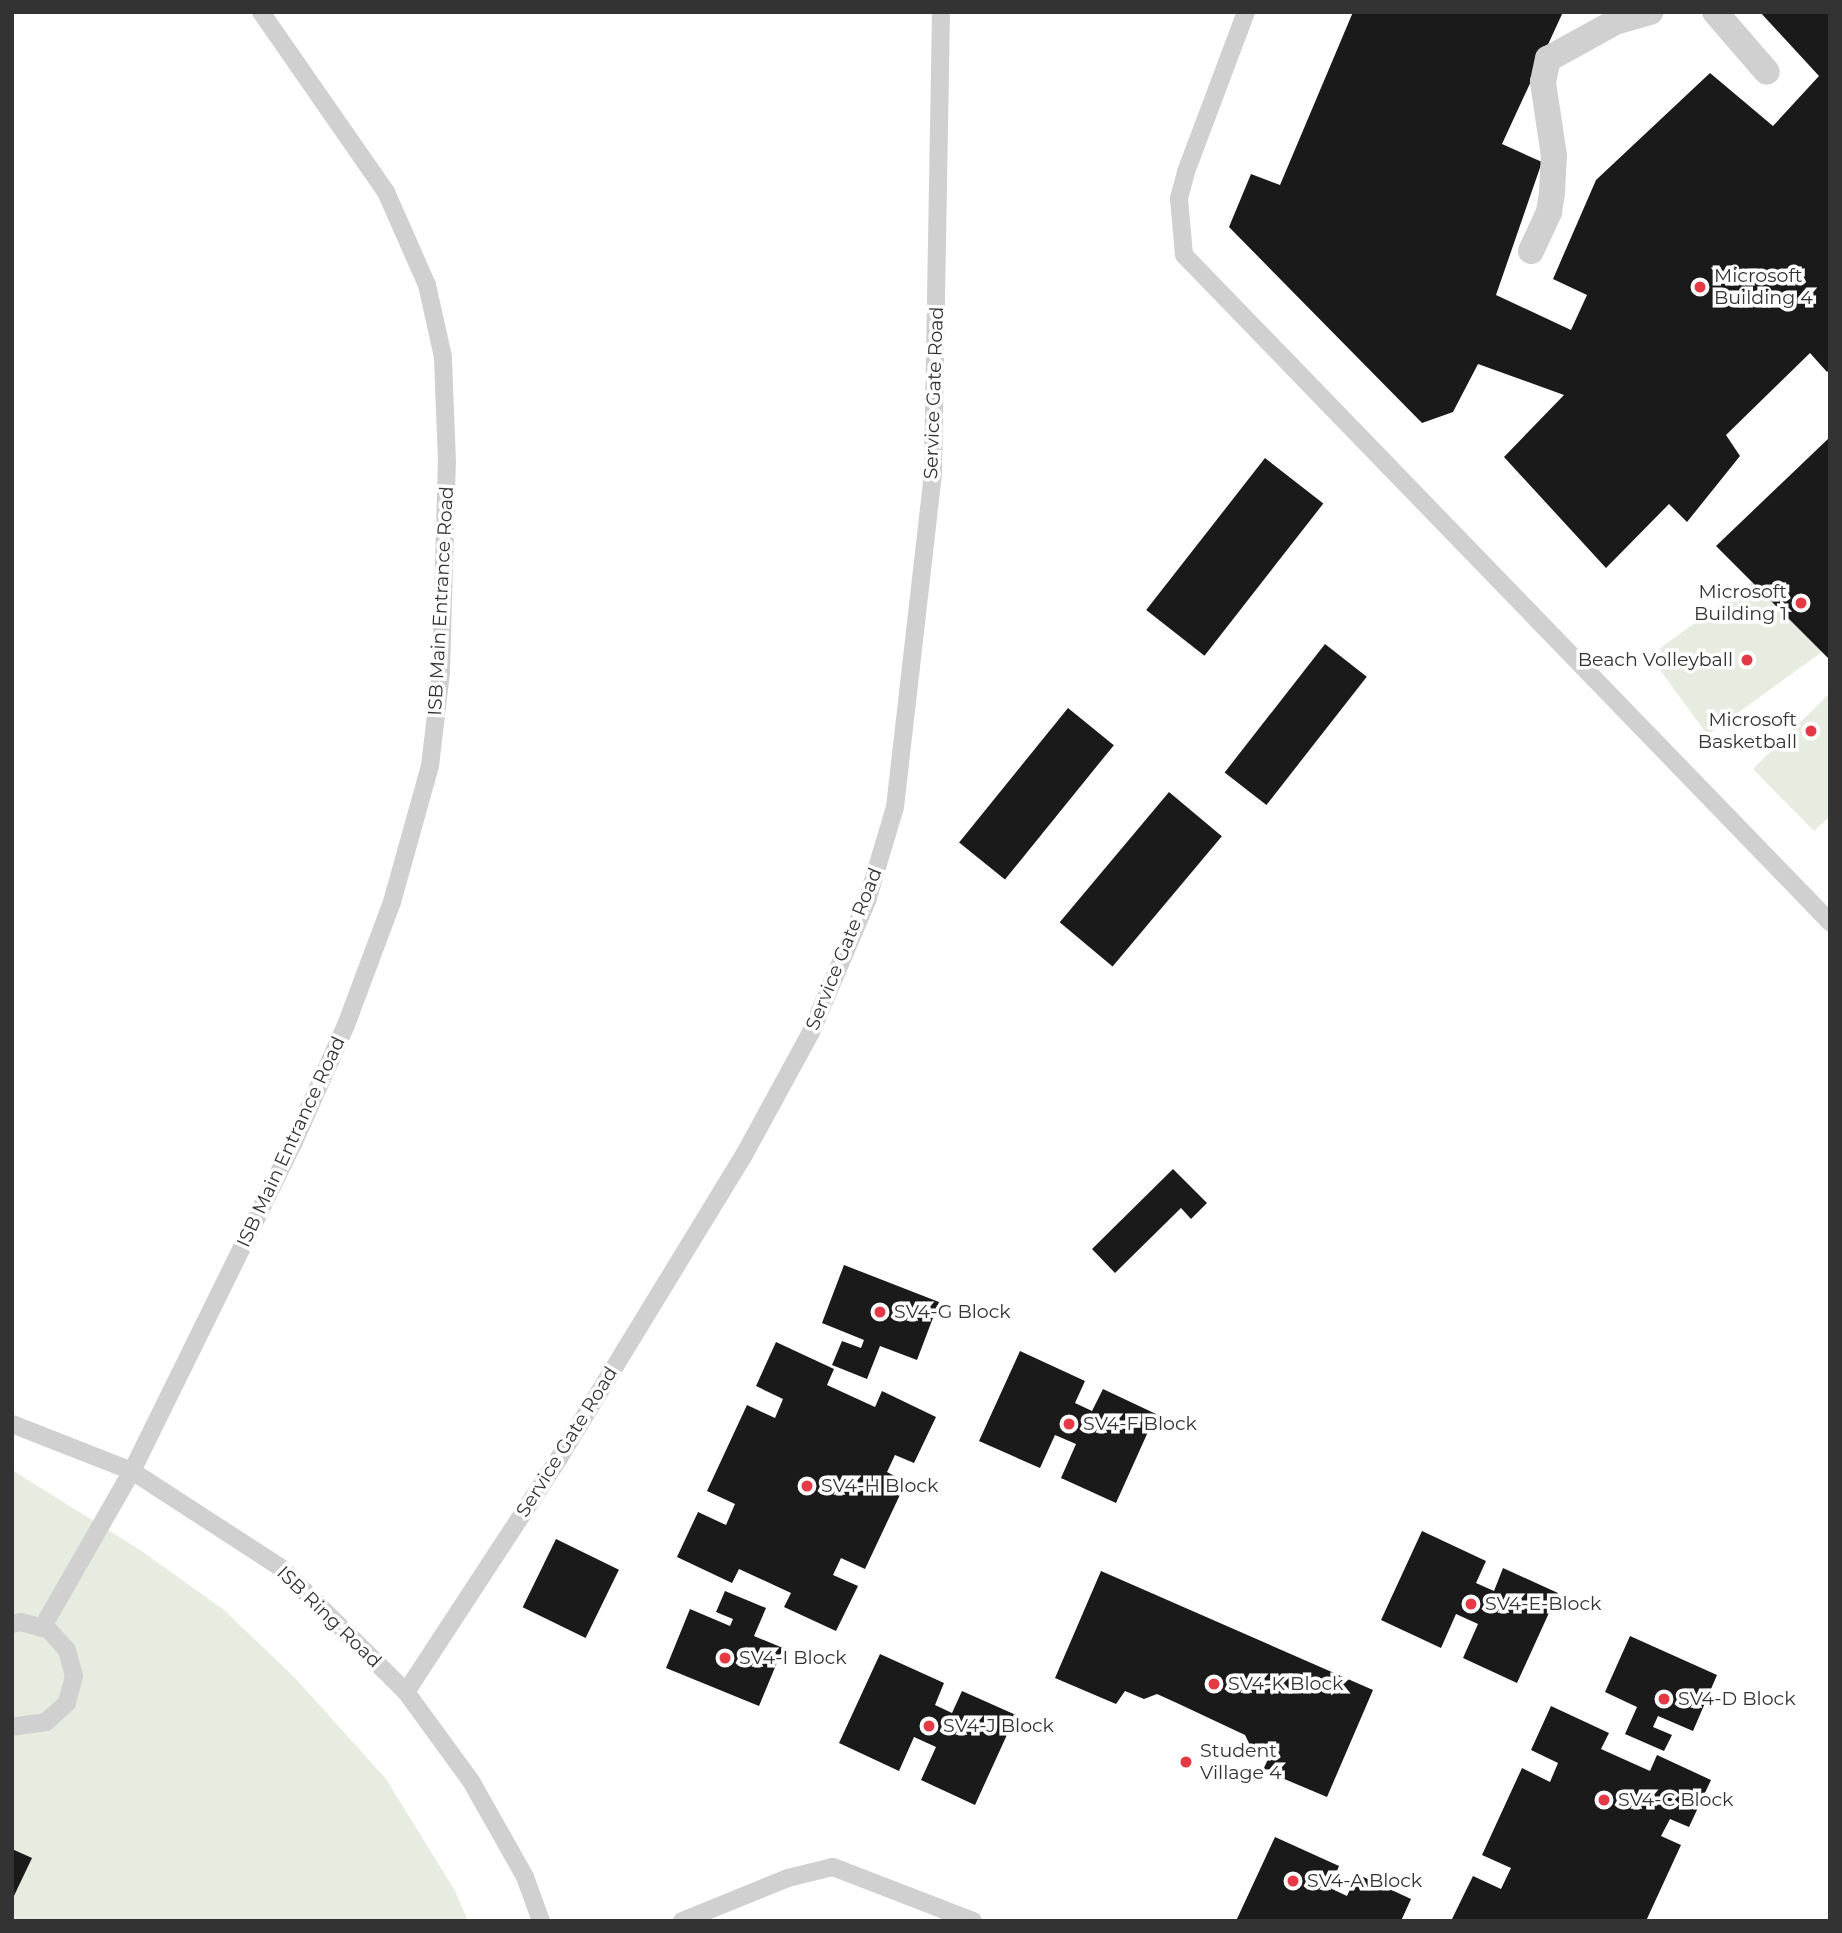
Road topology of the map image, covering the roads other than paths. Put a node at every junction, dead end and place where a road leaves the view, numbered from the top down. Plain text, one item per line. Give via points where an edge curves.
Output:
1 (261, 12) edge
2 (941, 12) edge
3 (1246, 12) edge
4 (1651, 12) edge
5 (1715, 12) edge
6 (1767, 72) dead end
7 (1531, 251) dead end
8 (1830, 922) edge
9 (12, 1424) edge
10 (132, 1471) junction
11 (12, 1624) edge
12 (42, 1628) junction
13 (406, 1692) junction
14 (12, 1727) edge
15 (541, 1921) edge
16 (682, 1921) edge
17 (973, 1921) edge

1 - 10 lane, ISB Main Entrance Road via 386,192 428,285 443,357 447,463 441,672 430,766 392,902 346,1025 293,1144
2 - 13 lane, Service Gate Road via 933,471 895,807 867,901 811,1032 744,1155 559,1458
3 - 8 lane via 1179,199 1184,255
4 - 7 street via 1608,38 1548,59 1543,69 1554,156 1552,192 1549,212
5 - 6 street
9 - 10 lane, ISB Ring Road
10 - 12 lane, ISB Main Entrance Road
10 - 13 lane, ISB Ring Road via 280,1567
11 - 12 lane
12 - 14 lane via 67,1650 74,1676 66,1703 47,1722
13 - 15 lane, ISB Ring Road via 471,1780 525,1877
16 - 17 lane via 788,1878 833,1867

